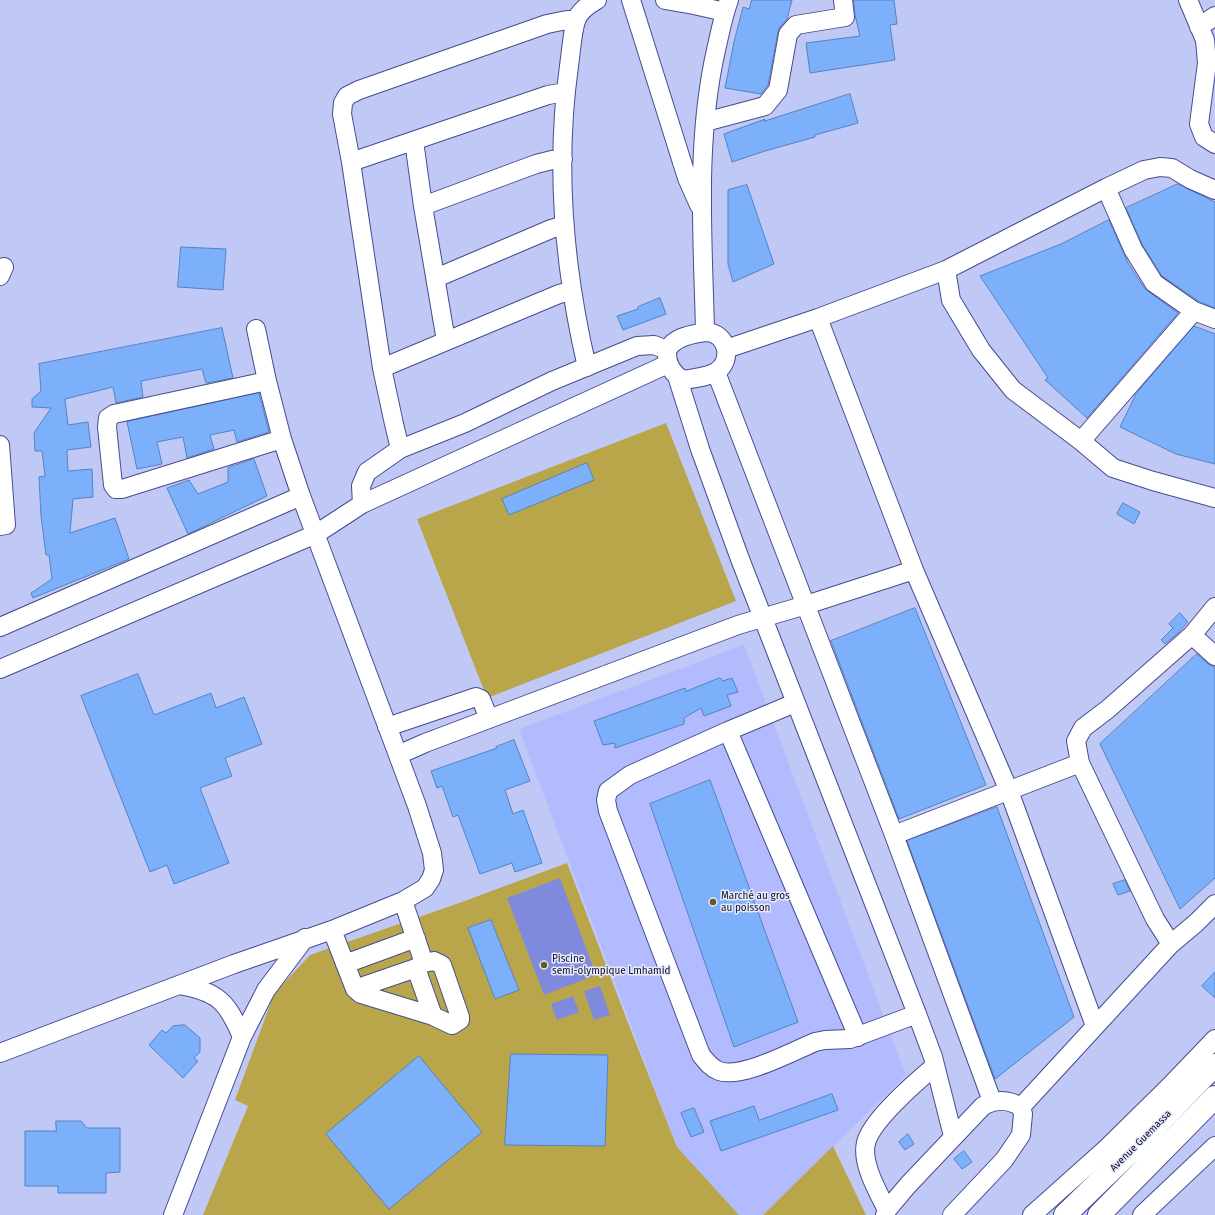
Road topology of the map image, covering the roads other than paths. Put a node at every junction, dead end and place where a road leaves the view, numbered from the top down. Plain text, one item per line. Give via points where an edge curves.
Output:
1 (597, 0) edge
2 (631, 0) edge
3 (665, 0) edge
4 (843, 0) edge
5 (1188, 0) edge
6 (694, 2) edge
7 (727, 6) edge
8 (1215, 16) edge
9 (576, 20) junction
10 (1199, 27) junction
11 (566, 92) junction
12 (705, 122) junction
13 (414, 141) junction
14 (1215, 144) edge
15 (562, 159) junction
16 (351, 162) junction
17 (1106, 188) junction
18 (1215, 190) edge
19 (423, 206) junction
20 (701, 211) junction
21 (564, 225) junction
22 (946, 270) junction
23 (436, 278) junction
24 (571, 291) junction
25 (1194, 311) junction
26 (818, 318) junction
27 (1215, 319) edge
28 (256, 329) dead end
29 (705, 332) junction
30 (446, 341) junction
31 (726, 349) junction
32 (670, 363) junction
33 (587, 367) junction
34 (382, 368) junction
35 (716, 372) junction
36 (267, 381) junction
37 (282, 439) junction
38 (1081, 441) junction
39 (0, 446) edge
40 (400, 449) junction
41 (301, 496) junction
42 (1215, 498) edge
43 (362, 504) junction
44 (0, 526) edge
45 (316, 534) junction
46 (914, 570) junction
47 (806, 605) junction
48 (1215, 607) edge
49 (764, 618) junction
50 (0, 628) edge
51 (1192, 635) junction
52 (1215, 656) edge
53 (0, 669) edge
54 (795, 703) junction
55 (489, 719) junction
56 (387, 727) junction
57 (728, 731) junction
58 (398, 755) junction
59 (1080, 763) junction
60 (1009, 791) junction
61 (894, 835) junction
62 (402, 901) junction
63 (1215, 904) edge
64 (332, 930) junction
65 (305, 938) junction
66 (416, 938) junction
67 (1171, 944) junction
68 (345, 964) junction
69 (420, 966) junction
70 (179, 985) junction
71 (355, 989) junction
72 (917, 1014) junction
73 (433, 1016) junction
74 (1095, 1026) junction
75 (242, 1037) junction
76 (858, 1037) junction
77 (1215, 1039) edge
78 (0, 1052) edge
79 (1215, 1065) edge
80 (935, 1066) junction
81 (1215, 1097) edge
82 (992, 1101) junction
83 (1021, 1107) junction
84 (953, 1136) junction
85 (1215, 1146) edge
86 (886, 1212) edge
87 (173, 1215) edge
88 (952, 1215) edge
89 (1032, 1215) edge
90 (1065, 1215) edge
91 (1099, 1215) edge
92 (1142, 1215) edge

1 - 9 street via 585,7
2 - 20 street
3 - 6 street
4 - 12 street via 845,17 796,25 788,34 778,90 765,106
5 - 10 street
6 - 7 street
7 - 12 street via 710,78
8 - 10 street
9 - 11 street
9 - 16 street via 547,24 366,87 347,96 342,114
10 - 14 street via 1205,40 1207,63 1199,124 1204,137
11 - 13 street via 548,95
11 - 15 street
12 - 20 street
13 - 16 street
13 - 19 street
15 - 19 street via 536,164
15 - 21 street
16 - 34 street
17 - 18 street via 1144,170 1160,167 1172,168
17 - 22 street
17 - 25 street via 1133,249 1154,283
19 - 23 street
20 - 29 street
21 - 23 street
21 - 24 street
22 - 26 street
22 - 38 street via 951,300 981,350 1013,390
23 - 30 street
24 - 30 street
24 - 33 street
25 - 27 street
25 - 38 street
26 - 31 street
26 - 46 street
28 - 36 street
29 - 31 street via 718,335
29 - 32 street via 673,341
30 - 34 street
31 - 35 street via 723,365
32 - 33 street via 654,345 637,346
32 - 35 street via 683,380
32 - 43 street
32 - 49 street via 740,559
33 - 40 street via 466,423
34 - 40 street
35 - 47 street
36 - 37 street
36 - 37 street via 114,414 108,418 113,485 119,490
37 - 41 street
38 - 42 street via 1113,468
39 - 44 street via 6,525
40 - 43 street via 367,472 361,486
41 - 45 street
41 - 50 street
43 - 45 street
45 - 53 street
45 - 56 street
46 - 47 street
46 - 60 street
47 - 49 street
47 - 61 street
48 - 51 street
49 - 54 street
49 - 55 street via 738,625
51 - 52 street
51 - 59 street via 1083,728 1076,741
54 - 57 street
54 - 72 street
55 - 56 street via 481,699 476,697
55 - 58 street
56 - 58 street
57 - 76 street
57 - 76 street via 630,775 608,791 606,800 701,1055 709,1065 720,1071 734,1072 748,1070 815,1042
58 - 62 street via 434,862 431,879 424,888
59 - 60 street
59 - 67 street via 1155,919
60 - 61 street
60 - 74 street
61 - 82 street
62 - 64 street
62 - 66 street
63 - 67 street
64 - 65 street
64 - 68 street
65 - 70 street
65 - 75 street via 266,990
66 - 68 street
66 - 69 street
67 - 74 street
68 - 71 street
69 - 71 street
69 - 73 street
69 - 73 street via 434,961 442,965 460,1020 451,1025
70 - 75 street via 217,997 234,1018
70 - 78 street
71 - 73 street via 361,994
72 - 76 street
72 - 80 street
74 - 83 street
75 - 87 street
77 - 89 street via 1107,1148
79 - 90 main road, Avenue Guemassa via 1136,1147
80 - 84 street
80 - 86 street via 883,1117 866,1144 866,1158 872,1180
81 - 91 main road
82 - 83 street via 1013,1103
82 - 84 street via 983,1106
83 - 88 street via 1021,1134 1004,1160
84 - 86 street
85 - 92 street

